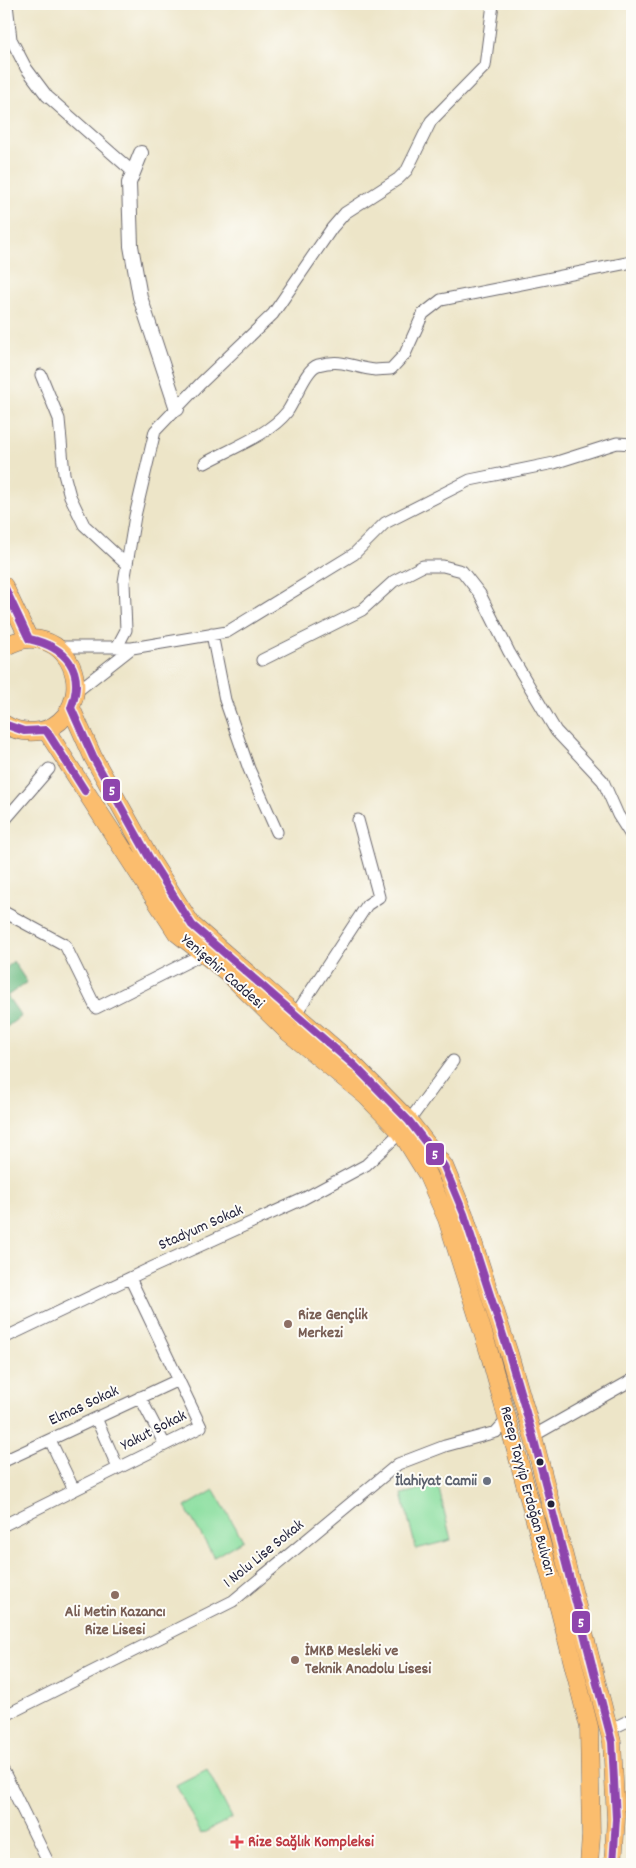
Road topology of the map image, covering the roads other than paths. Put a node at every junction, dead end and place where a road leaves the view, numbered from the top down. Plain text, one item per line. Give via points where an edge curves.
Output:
1 (7, 4) edge
2 (494, 4) edge
3 (141, 153) dead end
4 (134, 172) junction
5 (632, 262) edge
6 (41, 375) dead end
7 (177, 409) junction
8 (632, 444) edge
9 (205, 463) dead end
10 (127, 564) junction
11 (4, 586) edge
12 (212, 634) junction
13 (30, 639) junction
14 (117, 646) junction
15 (4, 647) edge
16 (57, 647) junction
17 (132, 648) junction
18 (262, 660) dead end
19 (74, 700) junction
20 (7, 728) edge
21 (46, 730) junction
22 (50, 769) dead end
23 (358, 820) dead end
24 (4, 821) edge
25 (277, 832) dead end
26 (632, 837) edge
27 (4, 912) edge
28 (203, 954) junction
29 (295, 1015) junction
30 (454, 1061) dead end
31 (405, 1127) junction
32 (130, 1278) junction
33 (4, 1338) edge
34 (178, 1380) junction
35 (632, 1380) edge
36 (140, 1397) junction
37 (96, 1418) junction
38 (507, 1420) junction
39 (533, 1436) junction
40 (50, 1440) junction
41 (165, 1445) junction
42 (4, 1461) edge
43 (118, 1468) junction
44 (74, 1490) junction
45 (4, 1525) edge
46 (4, 1716) edge
47 (632, 1719) edge
48 (609, 1730) junction
49 (4, 1772) edge
50 (49, 1864) edge
51 (589, 1864) edge
52 (613, 1864) edge

1 - 4 street via 11,39 26,68 47,96
2 - 7 street via 485,66 431,121 408,170 345,213 273,314
3 - 4 street
4 - 7 street via 129,183 132,246 140,297
5 - 9 street via 441,300 423,314 405,354 391,369 374,370 343,362 316,366 306,376 286,414 263,432
6 - 10 street via 58,419 64,474 70,496 84,525
7 - 10 street via 155,431
8 - 12 street via 617,443 554,463 470,480 385,523 354,554 227,632
10 - 14 street via 124,582 126,630
11 - 13 main road
12 - 17 street
12 - 25 street via 225,700 249,769
13 - 15 main road
13 - 16 main road
14 - 16 street
14 - 17 street
16 - 19 main road, Yenişehir Caddesi via 69,659 76,675
17 - 19 street
18 - 26 street via 362,610 394,581 423,566 443,566 462,571 480,594 509,652 556,731 603,781
19 - 21 main road via 60,722
19 - 29 main road, Yenişehir Caddesi via 93,758 192,925
20 - 21 main road via 29,733
21 - 28 main road, Yenişehir Caddesi via 177,933
22 - 24 street
23 - 29 street via 379,897 367,905
27 - 28 street via 65,945 96,1008
28 - 31 main road, Yenişehir Caddesi via 288,1032
29 - 31 main road, Yenişehir Caddesi via 355,1066
30 - 31 street, Stadyum Sokak
31 - 32 street, Stadyum Sokak via 366,1165 303,1199
31 - 38 main road, Recep Tayyip Erdoğan Bulvarı via 447,1219
31 - 39 main road, Recep Tayyip Erdoğan Bulvarı via 444,1166 464,1214
32 - 33 street, Stadyum Sokak
32 - 34 street, Yakut Sokak
34 - 36 street, Elmas Sokak
34 - 41 street, Yakut Sokak via 201,1427
35 - 39 street
36 - 37 street, Elmas Sokak
36 - 41 street
37 - 40 street, Elmas Sokak
37 - 43 street
38 - 46 street, 1 Nolu Lise Sokak via 496,1432 445,1446 398,1464 233,1601
38 - 51 main road, Recep Tayyip Erdoğan Bulvarı via 589,1727
39 - 48 main road, Recep Tayyip Erdoğan Bulvarı
40 - 42 street, Elmas Sokak
40 - 44 street
41 - 43 street, Yakut Sokak
43 - 44 street, Yakut Sokak
44 - 45 street, Yakut Sokak
47 - 48 street
48 - 52 main road, Recep Tayyip Erdoğan Bulvarı via 615,1782
49 - 50 street

